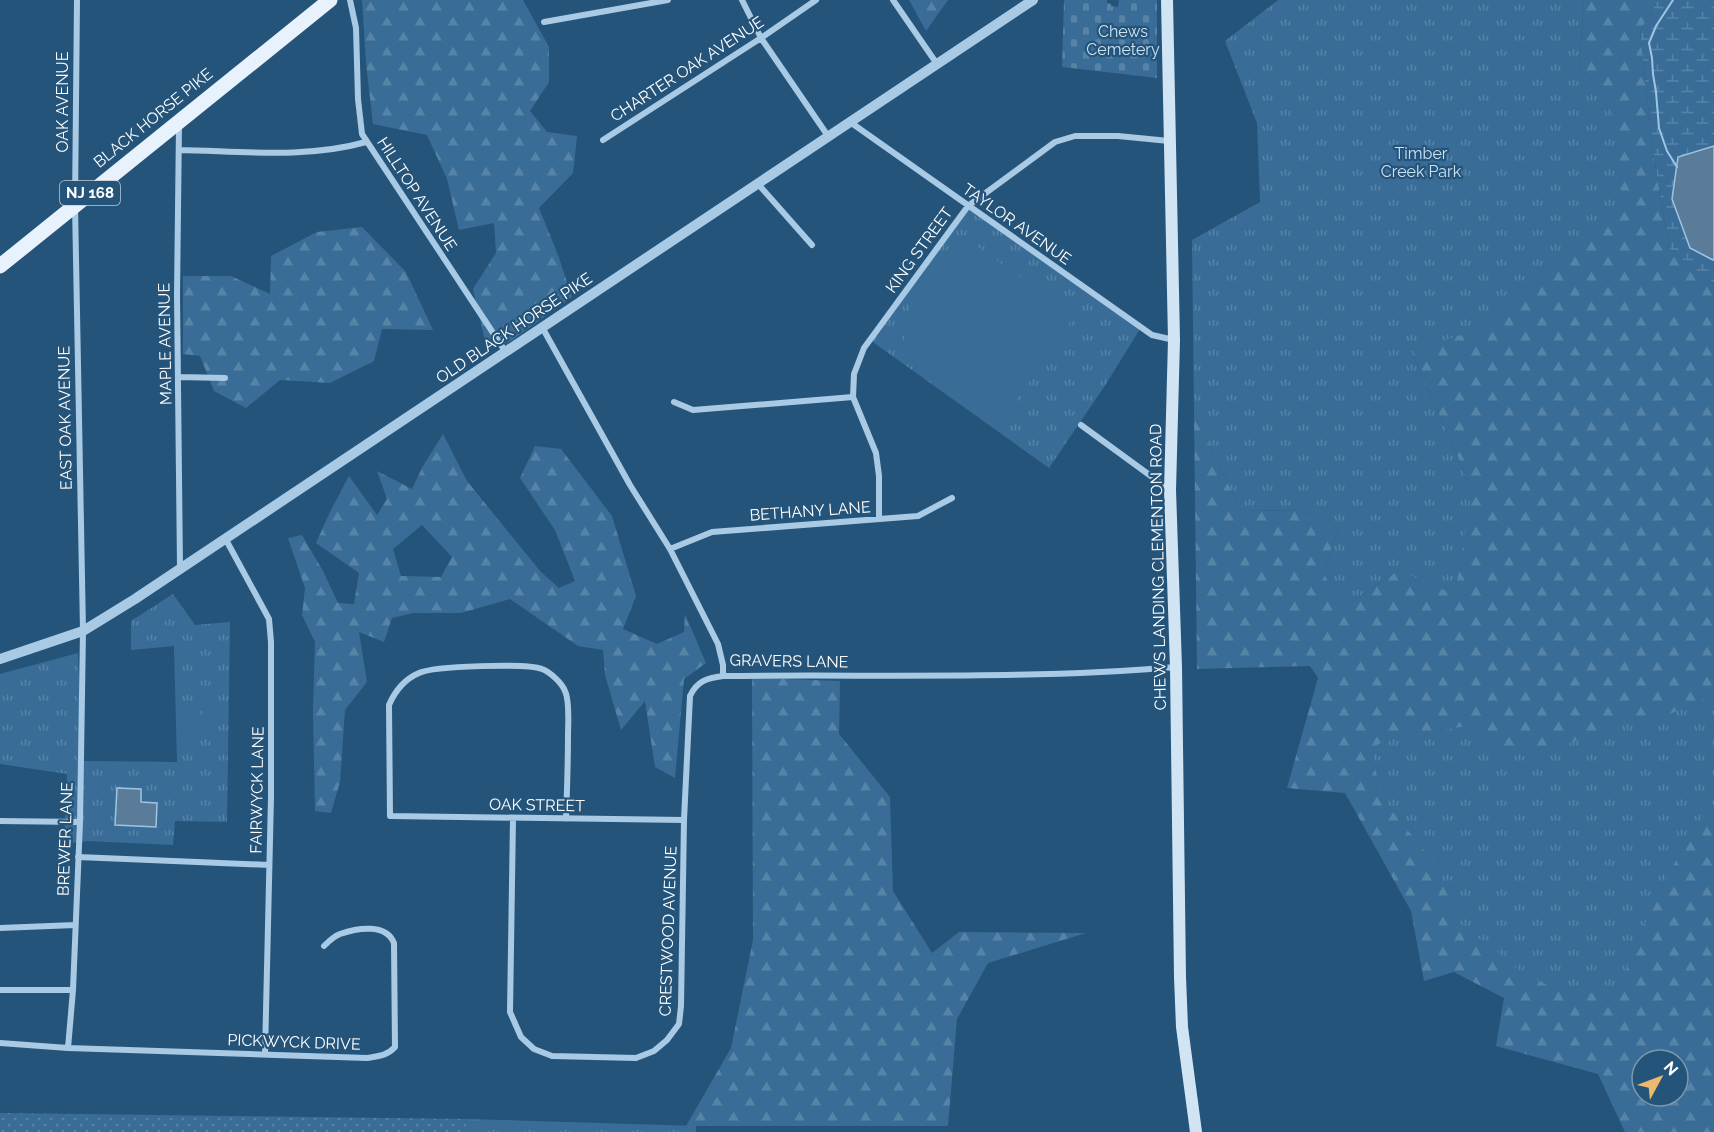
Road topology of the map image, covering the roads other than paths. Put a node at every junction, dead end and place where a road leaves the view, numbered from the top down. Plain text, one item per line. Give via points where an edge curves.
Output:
1 (77, 0) edge
2 (330, 0) edge
3 (350, 0) edge
4 (668, 0) edge
5 (742, 0) edge
6 (816, 0) edge
7 (893, 0) edge
8 (1033, 0) edge
9 (1167, 0) edge
10 (544, 22) dead end
11 (761, 38) junction
12 (937, 64) junction
13 (179, 120) junction
14 (850, 121) junction
15 (828, 136) junction
16 (603, 140) dead end
17 (1170, 141) junction
18 (366, 142) junction
19 (179, 150) junction
20 (758, 184) junction
21 (75, 205) junction
22 (968, 206) junction
23 (812, 245) dead end
24 (0, 266) edge
25 (542, 327) junction
26 (1174, 340) junction
27 (505, 351) junction
28 (179, 377) junction
29 (225, 378) dead end
30 (853, 397) junction
31 (674, 402) dead end
32 (1081, 426) dead end
33 (1170, 490) junction
34 (952, 498) dead end
35 (879, 519) junction
36 (225, 538) junction
37 (670, 549) junction
38 (180, 568) junction
39 (83, 631) junction
40 (0, 659) edge
41 (1176, 667) junction
42 (723, 676) junction
43 (513, 818) junction
44 (566, 819) junction
45 (684, 820) junction
46 (0, 821) edge
47 (80, 822) junction
48 (78, 857) junction
49 (269, 865) junction
50 (75, 925) junction
51 (0, 928) edge
52 (324, 946) dead end
53 (0, 990) edge
54 (73, 990) junction
55 (0, 1043) edge
56 (68, 1048) junction
57 (265, 1054) junction
58 (1196, 1132) edge

1 - 21 street, OAK AVENUE
2 - 13 main road, BLACK HORSE PIKE / NJ 168
3 - 18 street, HILLTOP AVENUE via 356,28 358,99
4 - 10 street
5 - 11 street
6 - 11 street, CHARTER OAK AVENUE
7 - 12 street
8 - 12 street, OLD BLACK HORSE PIKE
9 - 17 main road, CHEWS LANDING CLEMENTON ROAD
11 - 15 street
11 - 16 street, CHARTER OAK AVENUE
12 - 14 street, OLD BLACK HORSE PIKE
13 - 19 street, MAPLE AVENUE
13 - 21 main road, BLACK HORSE PIKE / NJ 168
14 - 15 street, OLD BLACK HORSE PIKE
14 - 22 street, TAYLOR AVENUE
15 - 20 street, OLD BLACK HORSE PIKE
17 - 22 street, KING STREET via 1075,136 1055,142
17 - 26 main road, CHEWS LANDING CLEMENTON ROAD
18 - 19 street via 284,152
18 - 27 street, HILLTOP AVENUE
19 - 28 street, MAPLE AVENUE
20 - 23 street
20 - 25 street, OLD BLACK HORSE PIKE
21 - 24 main road, BLACK HORSE PIKE / NJ 168
21 - 39 street, EAST OAK AVENUE
22 - 26 street, TAYLOR AVENUE via 1152,335
22 - 30 street, KING STREET via 864,348 854,374
25 - 27 street, OLD BLACK HORSE PIKE
25 - 37 street, GRAVERS LANE
26 - 33 main road, CHEWS LANDING CLEMENTON ROAD
27 - 36 street, OLD BLACK HORSE PIKE
28 - 29 street
28 - 38 street, MAPLE AVENUE
30 - 31 street via 693,410
30 - 35 street, KING STREET via 876,453
32 - 33 street
33 - 41 main road, CHEWS LANDING CLEMENTON ROAD
34 - 35 street, BETHANY LANE via 918,516
35 - 37 street, BETHANY LANE via 712,532
36 - 38 street, OLD BLACK HORSE PIKE
36 - 49 street, FAIRWYCK LANE via 269,619
37 - 42 street, GRAVERS LANE via 718,644
38 - 39 street, OLD BLACK HORSE PIKE
39 - 40 street, OLD BLACK HORSE PIKE
39 - 47 street, BREWER LANE
41 - 42 street, GRAVERS LANE via 1038,674
41 - 58 main road, CHEWS LANDING CLEMENTON ROAD via 1182,1027
42 - 45 street, CRESTWOOD AVENUE via 701,681 690,696
43 - 44 street, OAK STREET
43 - 44 street, OAK STREET via 390,816 389,705 406,681 421,672 444,668 528,666 544,669 555,678 565,691 568,716
43 - 45 street, CRESTWOOD AVENUE via 510,1012 521,1037 534,1049 552,1056 636,1058 654,1052 679,1024
44 - 45 street, OAK STREET
46 - 47 street
47 - 48 street, BREWER LANE
48 - 49 street
48 - 50 street, BREWER LANE
49 - 57 street, FAIRWYCK LANE
50 - 51 street
50 - 54 street, BREWER LANE
52 - 57 street, PICKWYCK DRIVE via 339,934 369,929 388,934 394,943 395,1047 390,1053 367,1058
53 - 54 street
54 - 56 street, BREWER LANE
55 - 56 street, PICKWYCK DRIVE
56 - 57 street, PICKWYCK DRIVE

